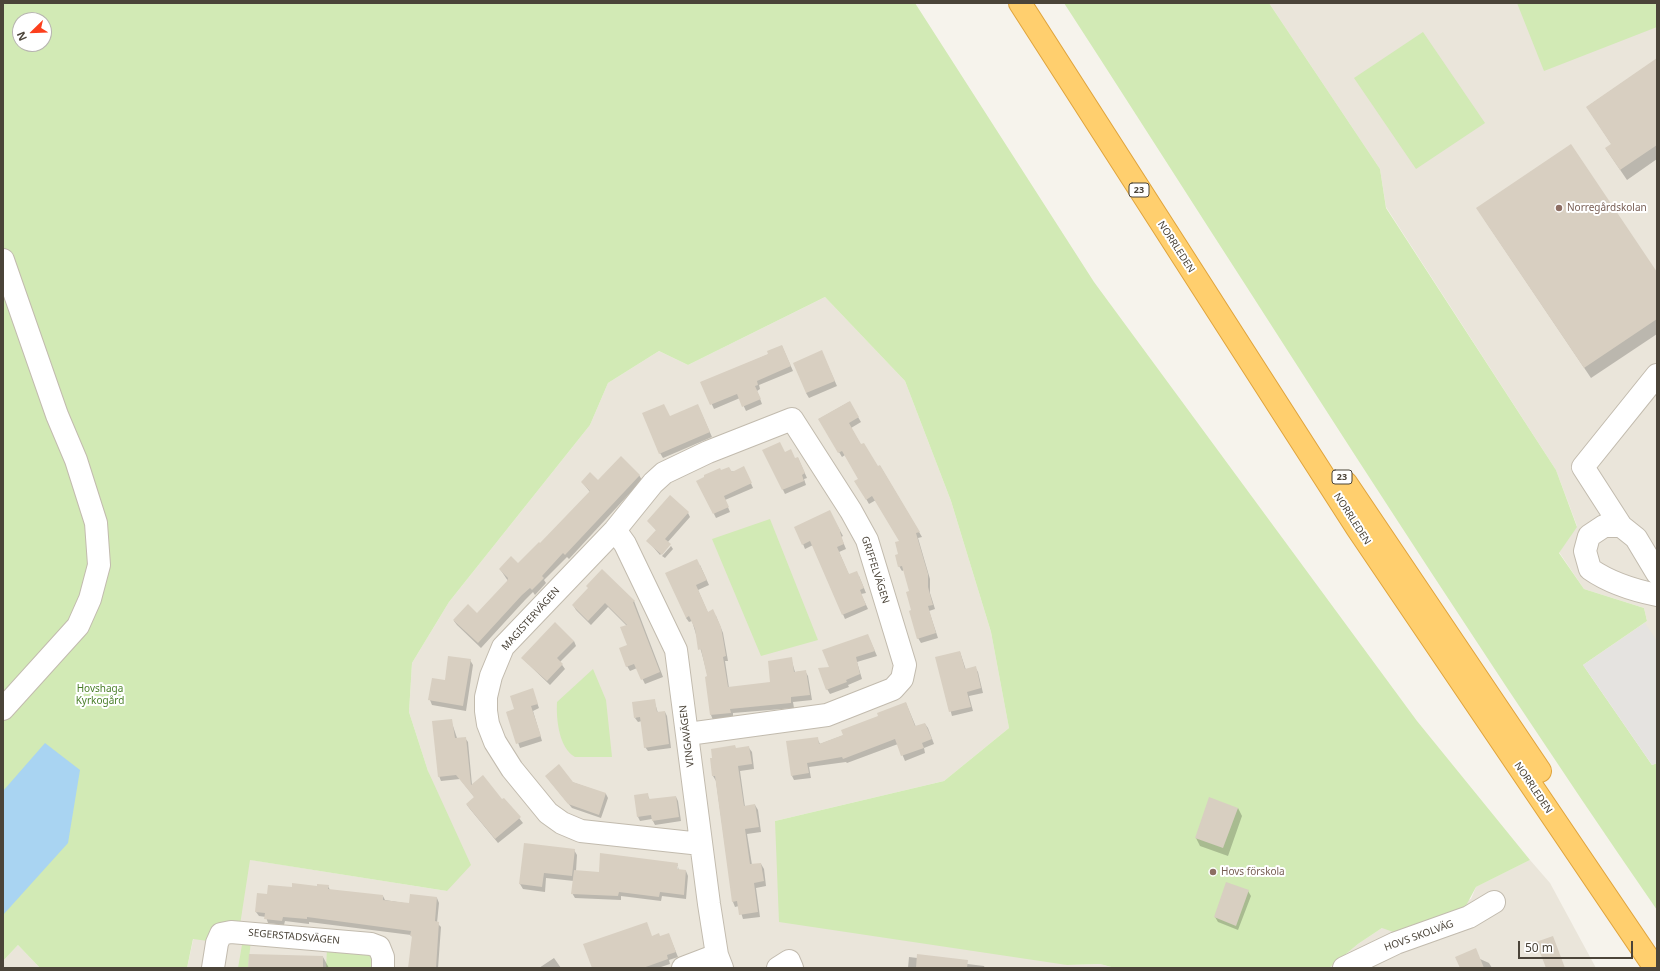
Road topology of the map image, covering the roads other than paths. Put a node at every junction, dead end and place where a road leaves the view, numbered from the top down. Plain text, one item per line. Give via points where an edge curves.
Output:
1 (1020, 3) edge
2 (1038, 3) edge
3 (3, 260) edge
4 (1657, 375) edge
5 (1621, 526) junction
6 (615, 530) junction
7 (1657, 573) edge
8 (1657, 595) edge
9 (3, 709) edge
10 (688, 734) junction
11 (701, 844) junction
12 (1494, 902) dead end
13 (1657, 945) edge
14 (720, 962) edge
15 (213, 968) edge
16 (383, 968) edge
17 (683, 968) edge
18 (778, 968) edge
19 (792, 968) edge
20 (1344, 968) edge
21 (1655, 968) edge

1 - 21 highway, NORRLEDEN / 23 via 1357,528
2 - 13 highway, NORRLEDEN / 23 via 1370,519
3 - 9 street via 57,416 76,460 96,523 99,565 90,599 78,626
4 - 5 street via 1583,467
5 - 7 street via 1636,538
5 - 8 street via 1604,526 1589,536 1585,551 1590,569 1605,580 1635,591
6 - 10 street, VINGAVÄGEN via 625,544 676,650
6 - 10 street, GRIFFELVÄGEN via 664,473 708,452 792,420 867,540 905,665 902,679 893,689 827,715
6 - 11 street, MAGISTERVÄGEN via 503,647 491,676 486,697 488,724 495,742 516,774 548,813 562,823 581,831
10 - 11 street, VINGAVÄGEN
11 - 14 street, VINGAVÄGEN
12 - 20 street, HOVS SKOLVÄG via 1469,917 1396,943
14 - 17 street, VINGAVÄGEN
15 - 16 street, SEGERSTADSVÄGEN via 221,934 231,932 371,944 379,947 384,957
18 - 19 street via 789,961

